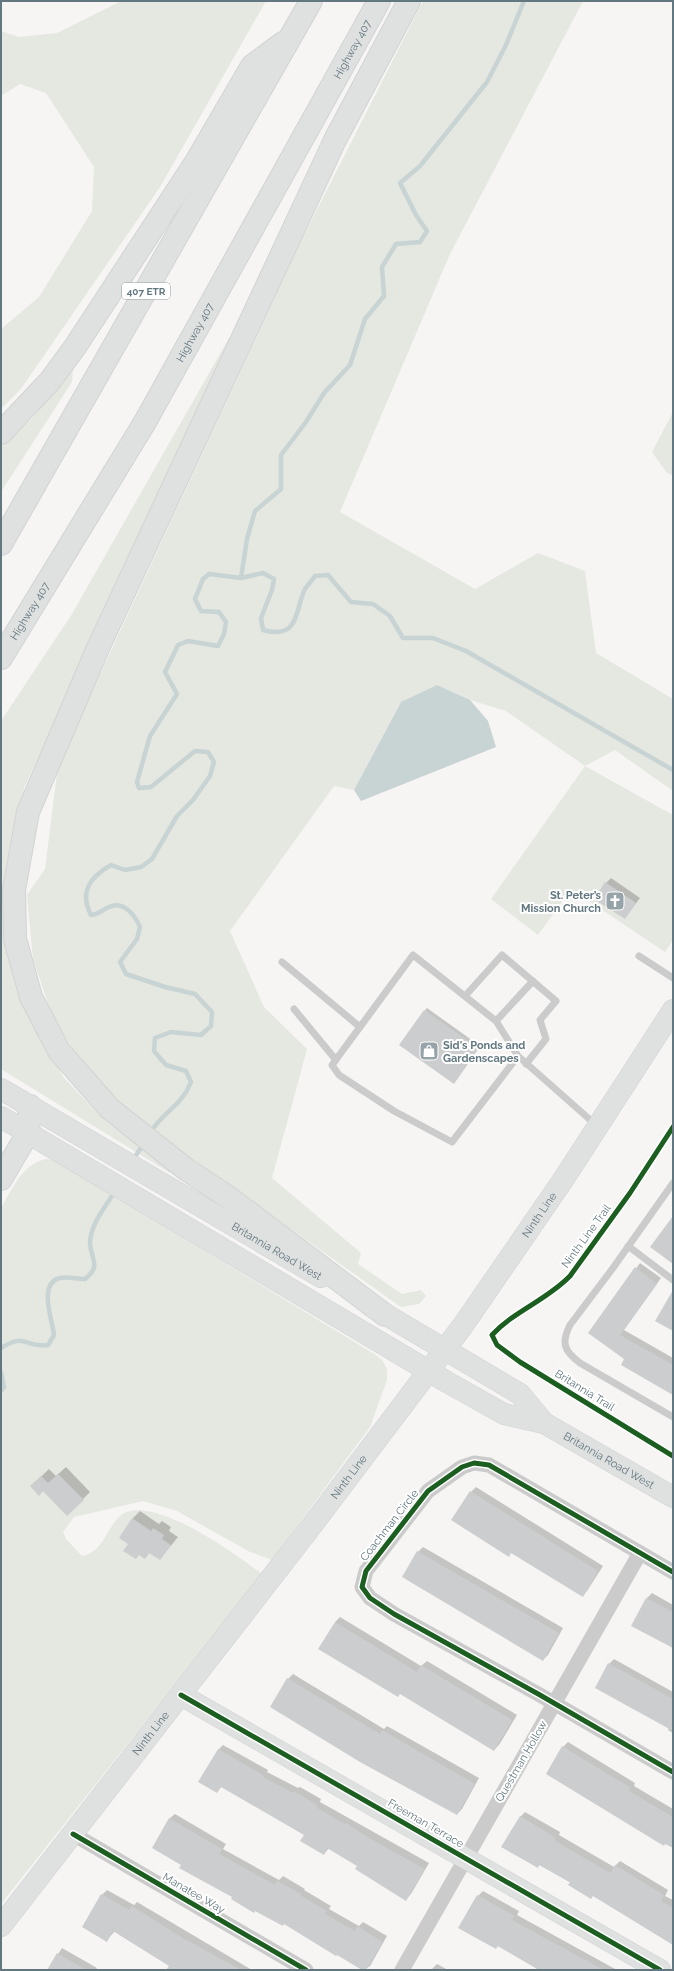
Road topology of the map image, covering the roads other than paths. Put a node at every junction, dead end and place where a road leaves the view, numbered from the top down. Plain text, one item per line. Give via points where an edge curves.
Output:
1 (311, 1) edge
2 (379, 1) edge
3 (408, 1) edge
4 (290, 37) junction
5 (1, 433) edge
6 (1, 544) edge
7 (1, 658) edge
8 (639, 956) dead end
9 (282, 962) dead end
10 (673, 978) edge
11 (533, 982) junction
12 (465, 996) junction
13 (294, 1009) dead end
14 (673, 1010) edge
15 (496, 1021) junction
16 (360, 1027) junction
17 (518, 1056) junction
18 (336, 1060) junction
19 (526, 1064) junction
20 (1, 1089) edge
21 (30, 1106) junction
22 (1, 1117) edge
23 (597, 1127) junction
24 (28, 1133) junction
25 (1, 1179) edge
26 (673, 1183) edge
27 (628, 1246) junction
28 (673, 1280) edge
29 (385, 1314) junction
30 (444, 1350) junction
31 (428, 1371) junction
32 (673, 1418) edge
33 (544, 1423) junction
34 (673, 1497) edge
35 (640, 1553) junction
36 (673, 1572) edge
37 (181, 1695) junction
38 (554, 1704) junction
39 (673, 1772) edge
40 (73, 1834) junction
41 (466, 1857) junction
42 (1, 1926) edge
43 (306, 1970) edge
44 (402, 1970) edge
45 (660, 1970) edge

1 - 4 highway, 407 ETR
2 - 7 highway, Highway 407 via 145,422
3 - 29 highway via 332,145 98,648 28,812 14,890 15,939 29,990 59,1051 110,1109 187,1170
4 - 5 highway via 252,66 196,162 75,347 50,381
4 - 6 highway, 407 ETR
8 - 10 lane
9 - 16 lane
11 - 12 lane via 502,955
11 - 15 lane
11 - 19 lane via 556,1001 540,1020 546,1039
12 - 15 lane
12 - 16 lane via 413,955
13 - 18 lane
14 - 23 main road, Ninth Line
15 - 17 lane
16 - 18 lane
17 - 18 lane via 452,1142 394,1111 338,1075 332,1065
17 - 19 lane
19 - 23 lane
20 - 21 main road, Britannia Road West
21 - 24 highway
21 - 29 main road, Britannia Road West
22 - 24 main road, Britannia Road West
23 - 30 main road, Ninth Line
24 - 25 highway
24 - 31 main road, Britannia Road West
26 - 27 lane
27 - 28 lane
27 - 32 lane via 570,1325 565,1346 570,1356 580,1363
29 - 30 main road, Britannia Road West
30 - 31 main road, Ninth Line
30 - 33 main road, Britannia Road West via 520,1394
31 - 33 main road, Britannia Road West via 504,1414
31 - 37 main road, Ninth Line
33 - 34 main road, Britannia Road West
35 - 36 street, Coachman Circle
35 - 38 street, Questman Hollow
35 - 38 street, Coachman Circle via 489,1465 474,1463 428,1491 366,1571 362,1587 370,1598
37 - 40 main road, Ninth Line
37 - 41 main road, Freeman Terrace
38 - 39 street, Coachman Circle
38 - 41 street, Questman Hollow
40 - 42 main road, Ninth Line
40 - 43 street, Manatee Way
41 - 44 street, Questman Hollow
41 - 45 main road, Freeman Terrace

